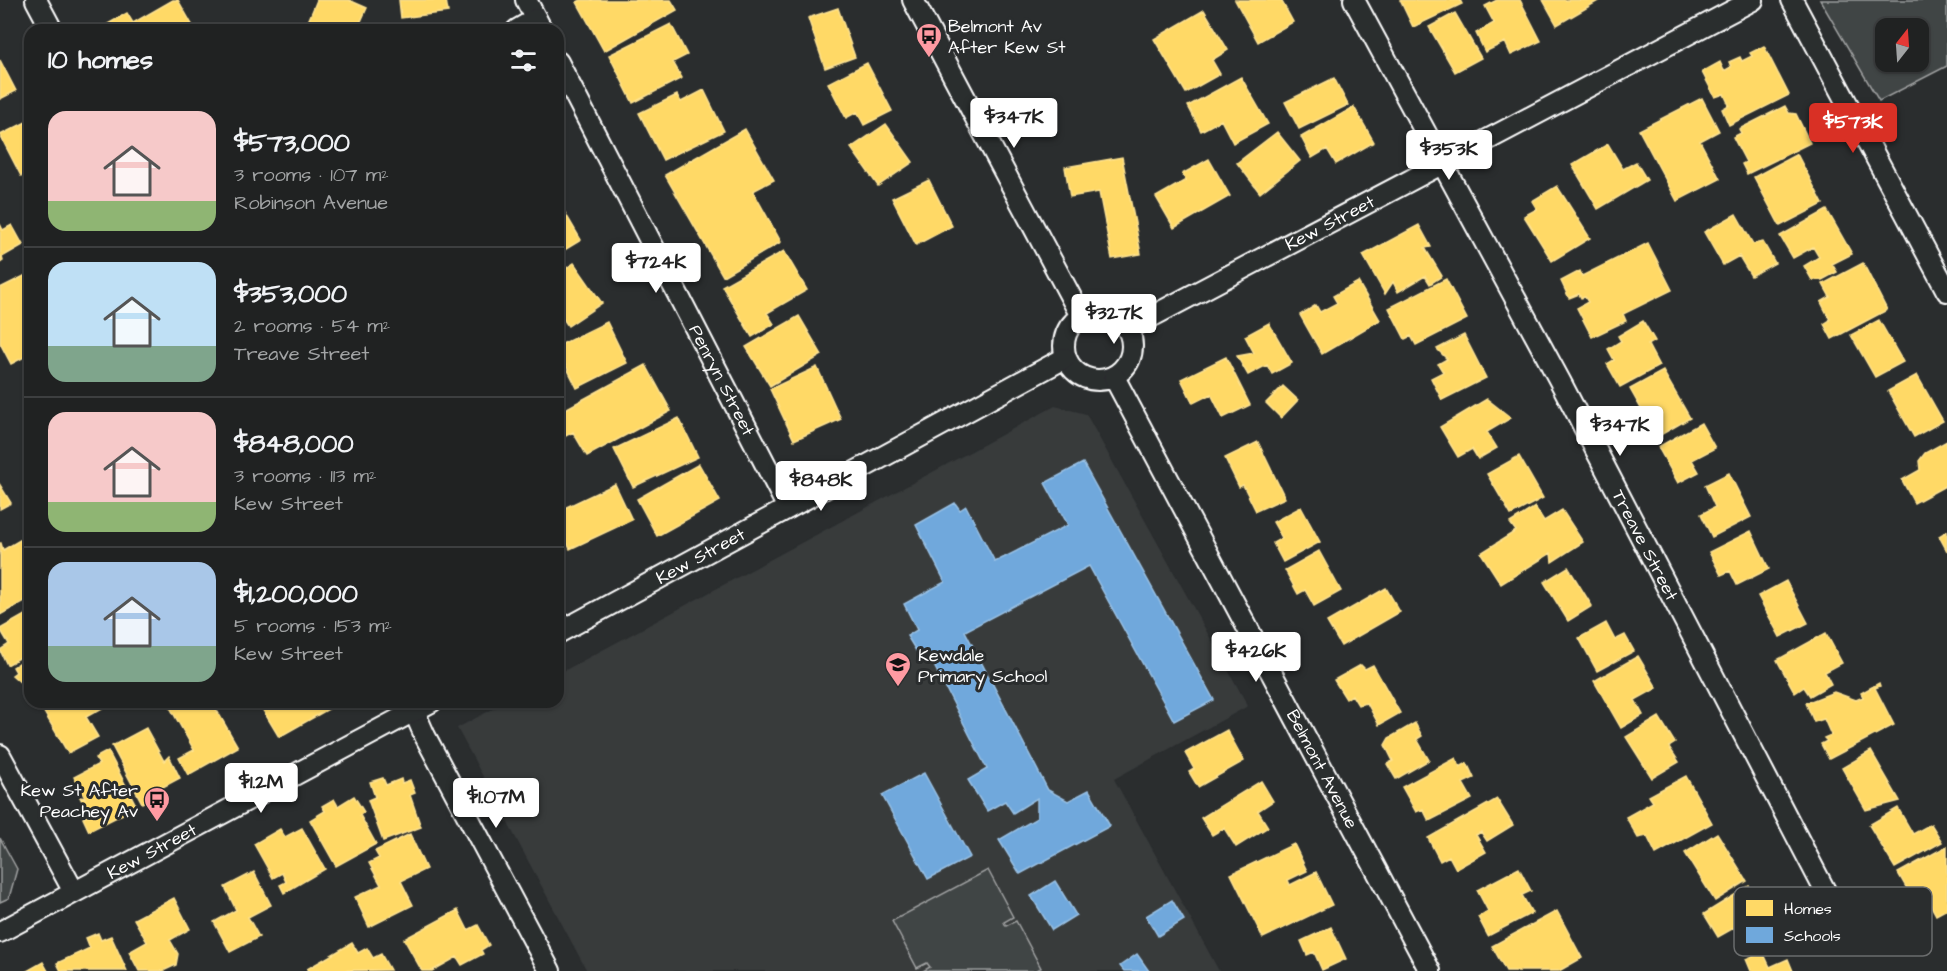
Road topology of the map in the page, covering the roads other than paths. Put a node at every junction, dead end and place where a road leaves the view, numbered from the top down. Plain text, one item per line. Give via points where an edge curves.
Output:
1 (36, 0) edge
2 (526, 0) edge
3 (913, 0) edge
4 (1354, 0) edge
5 (1753, 0) edge
6 (1792, 0) edge
7 (49, 24) edge
8 (539, 24) edge
9 (564, 74) edge
10 (1442, 164) junction
11 (1947, 291) edge
12 (1081, 316) junction
13 (1128, 329) junction
14 (1065, 358) junction
15 (1114, 377) junction
16 (788, 508) junction
17 (564, 630) edge
18 (412, 708) edge
19 (419, 708) edge
20 (0, 755) edge
21 (1823, 887) edge
22 (74, 892) junction
23 (0, 932) edge
24 (550, 971) edge
25 (1430, 971) edge

1 - 7 street
2 - 8 street
3 - 12 street
4 - 10 street, Treave Street
5 - 10 street, Kew Street
6 - 11 street
9 - 16 street, Penryn Street
10 - 13 street, Kew Street
10 - 21 street, Treave Street
12 - 13 street via 1091,312 1113,315
12 - 14 street via 1073,321 1064,339
13 - 15 street via 1132,351 1123,370
14 - 15 street via 1080,376 1103,381
14 - 16 street, Kew Street
15 - 25 street, Belmont Avenue
16 - 17 street, Kew Street
18 - 22 street, Kew Street
19 - 24 street via 430,746
20 - 22 street
22 - 23 street, Kew Street

